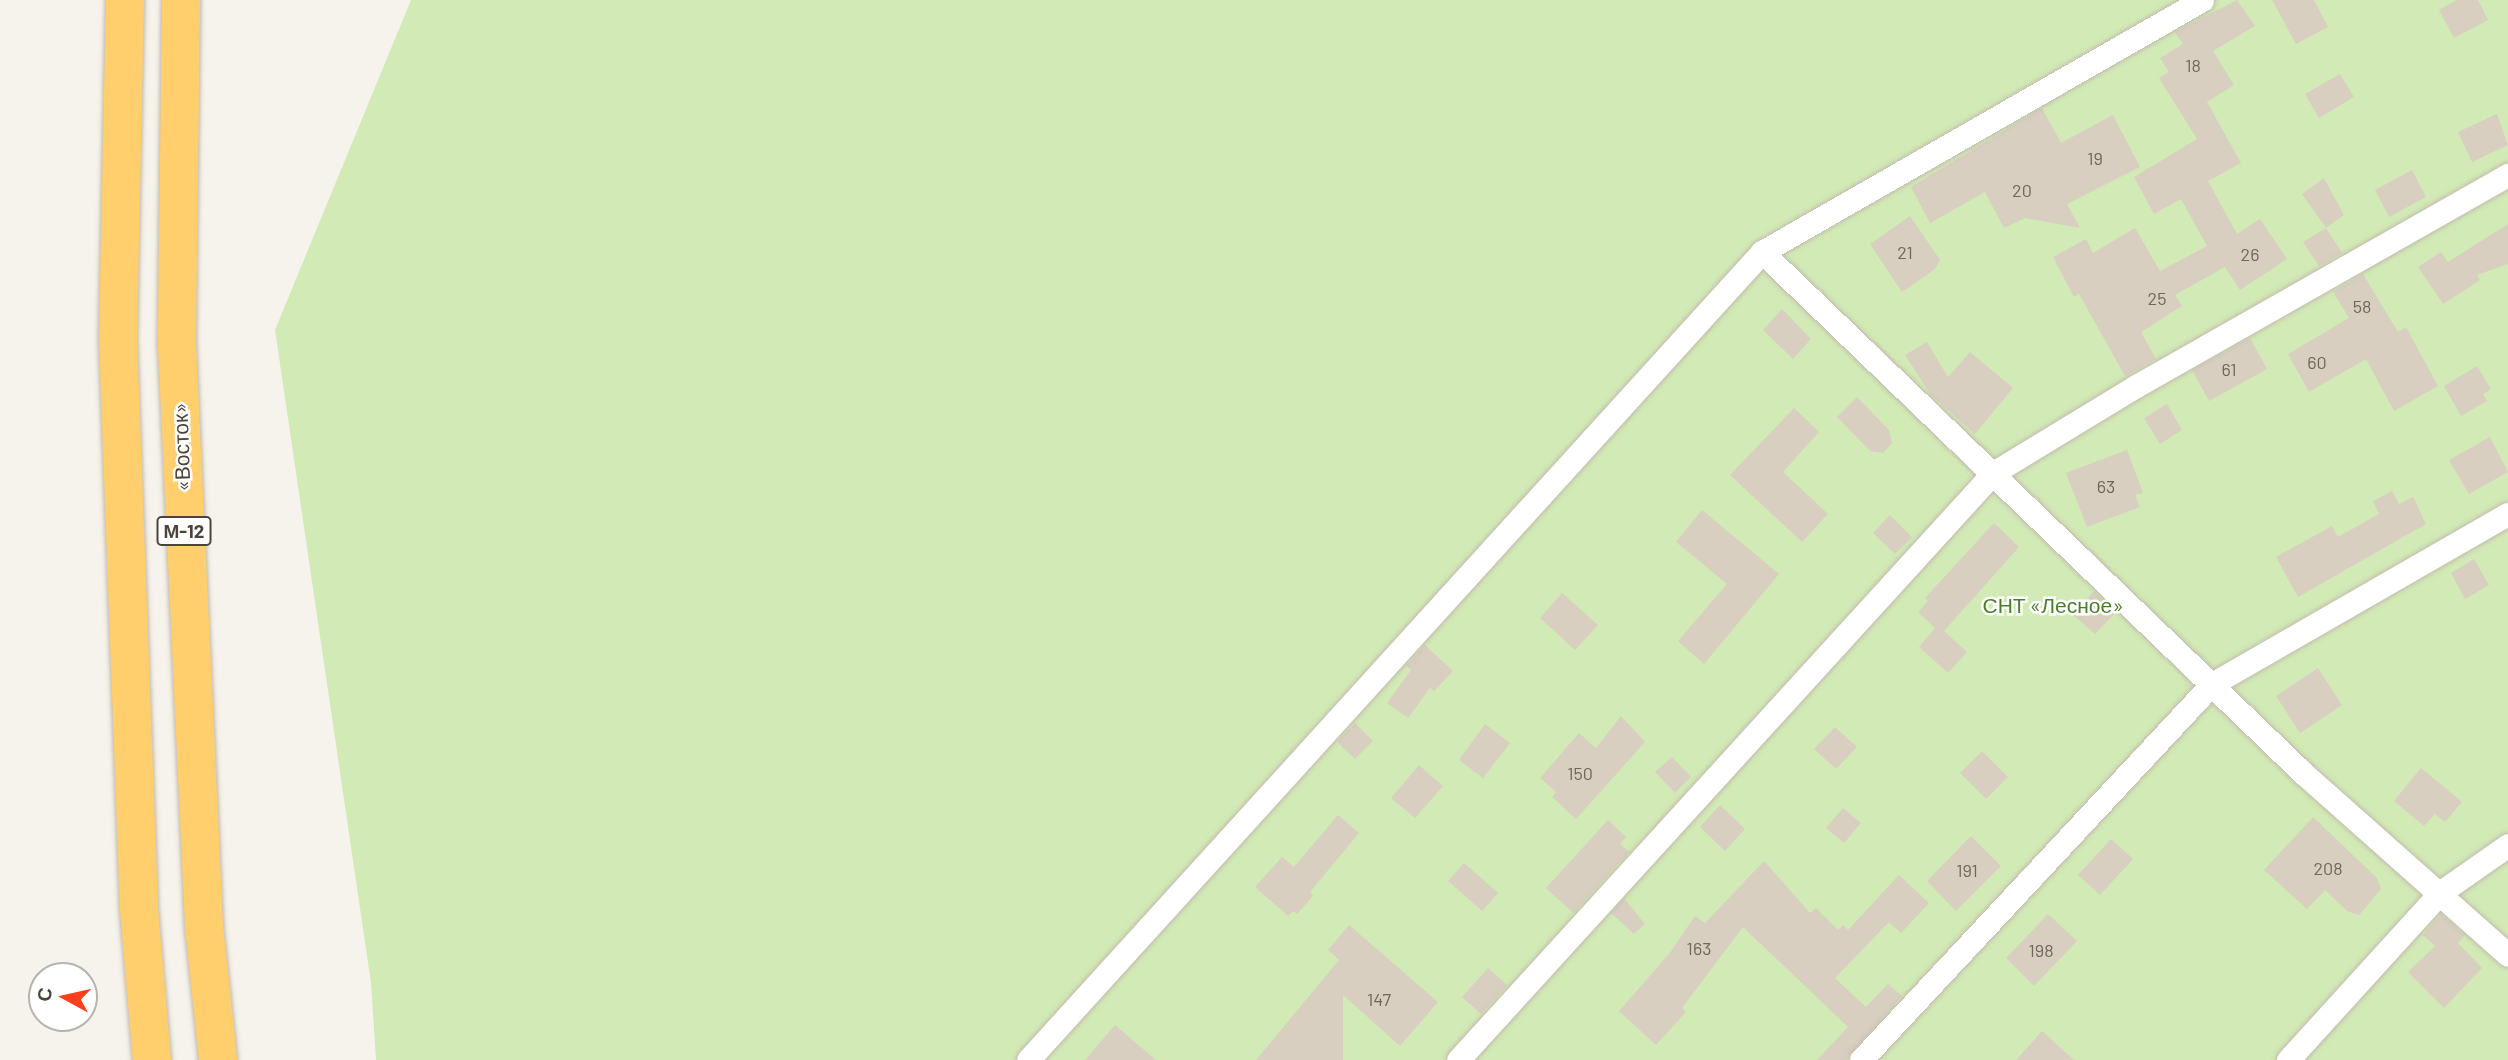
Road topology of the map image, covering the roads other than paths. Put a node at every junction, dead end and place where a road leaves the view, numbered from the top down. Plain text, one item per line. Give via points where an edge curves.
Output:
1 (125, 0) edge
2 (181, 0) edge
3 (2202, 0) edge
4 (2508, 175) edge
5 (1762, 252) junction
6 (1993, 473) junction
7 (2508, 514) edge
8 (2212, 684) junction
9 (2508, 845) edge
10 (2441, 892) junction
11 (2508, 955) edge
12 (152, 1060) edge
13 (218, 1060) edge
14 (1028, 1060) edge
15 (1458, 1060) edge
16 (1861, 1060) edge
17 (2288, 1060) edge

1 - 12 highway, М-12 via 118,341 139,909
2 - 13 highway, «Восток» / М-12 via 178,374 203,912
3 - 5 street
4 - 6 street via 2136,386
5 - 6 street
5 - 14 street
6 - 8 street
6 - 15 street
7 - 8 street
8 - 10 street via 2303,773
8 - 16 street
9 - 10 street
10 - 11 street
10 - 17 street

